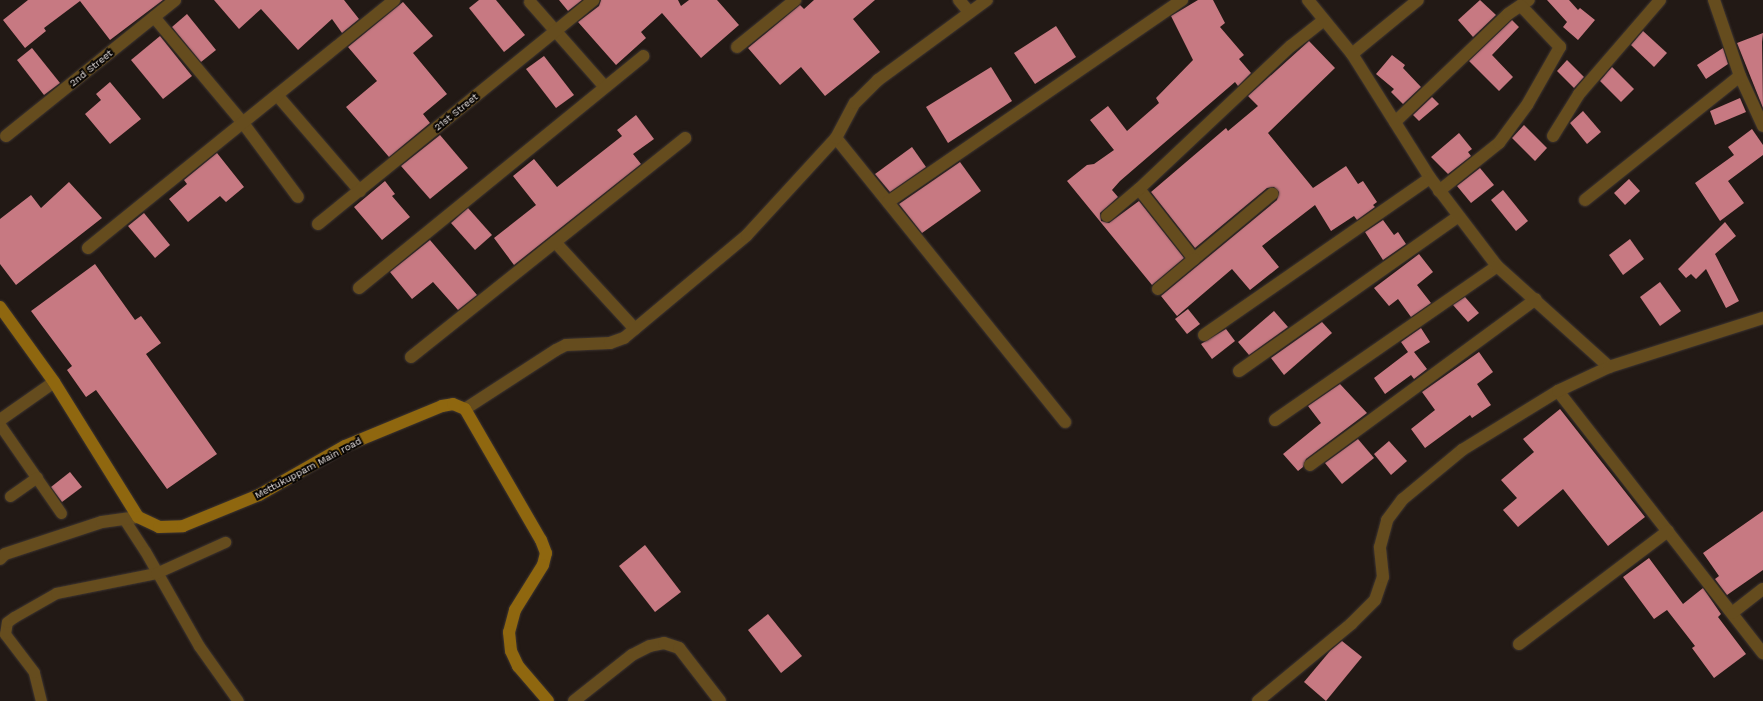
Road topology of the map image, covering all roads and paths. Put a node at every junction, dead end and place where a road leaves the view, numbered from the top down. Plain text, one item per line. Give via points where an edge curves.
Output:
1 (176, 0) edge
2 (394, 0) edge
3 (594, 0) edge
4 (796, 0) edge
5 (959, 0) edge
6 (987, 0) edge
7 (1182, 0) edge
8 (1308, 0) edge
9 (1418, 0) edge
10 (1660, 0) edge
11 (1714, 0) edge
12 (530, 2) dead end
13 (1525, 3) edge
14 (969, 12) junction
15 (154, 17) junction
16 (1324, 20) junction
17 (557, 30) junction
18 (737, 47) dead end
19 (1352, 54) junction
20 (643, 56) dead end
21 (1740, 76) junction
22 (605, 87) junction
23 (278, 95) junction
24 (1395, 122) junction
25 (243, 123) junction
26 (1763, 126) edge
27 (6, 136) dead end
28 (1553, 136) dead end
29 (685, 138) dead end
30 (836, 138) junction
31 (1430, 178) junction
32 (1139, 189) junction
33 (360, 191) junction
34 (1439, 191) junction
35 (1272, 194) dead end
36 (298, 197) dead end
37 (1585, 200) dead end
38 (888, 202) junction
39 (1107, 216) dead end
40 (1457, 217) junction
41 (318, 224) dead end
42 (555, 242) junction
43 (88, 248) dead end
44 (1194, 259) junction
45 (1497, 266) junction
46 (358, 288) dead end
47 (1158, 289) dead end
48 (1536, 299) junction
49 (0, 307) edge
50 (1763, 318) edge
51 (635, 329) junction
52 (1204, 335) dead end
53 (411, 358) dead end
54 (1609, 367) junction
55 (1239, 371) dead end
56 (54, 382) junction
57 (1558, 391) junction
58 (465, 409) junction
59 (0, 420) edge
60 (1275, 420) dead end
61 (1065, 422) dead end
62 (0, 425) edge
63 (1310, 466) dead end
64 (37, 477) junction
65 (10, 496) dead end
66 (61, 513) dead end
67 (138, 517) junction
68 (124, 519) junction
69 (1668, 531) junction
70 (225, 542) dead end
71 (0, 559) edge
72 (156, 573) junction
73 (1763, 589) edge
74 (1732, 613) junction
75 (1519, 644) dead end
76 (1763, 653) edge
77 (41, 701) edge
78 (238, 701) edge
79 (548, 701) edge
80 (574, 701) edge
81 (720, 701) edge
82 (1258, 701) edge

1 - 15 street, 2nd Street
2 - 23 street
3 - 17 street, 21st Street
4 - 18 street
5 - 14 street
6 - 14 street
7 - 38 street
8 - 16 street
9 - 19 street
10 - 28 street via 1579,94
11 - 21 street
12 - 17 street
13 - 24 street via 1508,14
13 - 34 street via 1560,47 1499,143
14 - 30 street via 878,80 855,103
15 - 25 street
15 - 27 street, 2nd Street
16 - 19 street
16 - 32 street via 1291,46
17 - 22 street
17 - 33 street, 21st Street
19 - 24 street
20 - 22 street
21 - 26 street
21 - 37 street
22 - 46 street
23 - 25 street
23 - 33 street
24 - 31 street
25 - 36 street
25 - 43 street
29 - 42 street
30 - 38 street
30 - 51 street via 747,235
31 - 34 street
31 - 52 street
32 - 39 street
32 - 44 street
33 - 41 street, 21st Street
34 - 40 street
35 - 44 street
38 - 61 street
40 - 45 street
40 - 55 street
42 - 51 street
42 - 53 street
44 - 47 street
45 - 48 street
45 - 60 street
48 - 54 street
48 - 63 street
49 - 56 main road
50 - 54 street
51 - 58 street via 624,338 610,343 566,345
54 - 57 street
56 - 59 street
56 - 67 main road
57 - 69 street
57 - 82 street via 1462,450 1403,499 1388,520 1380,548 1383,577 1375,600 1351,624
58 - 67 main road, Mettukuppam Main road via 448,403 352,443 259,495 183,526 159,527
58 - 79 main road via 541,540 546,554 543,565 515,610 509,632 511,651 518,666
62 - 64 lane
64 - 65 lane
64 - 66 lane
67 - 68 street
68 - 71 street via 102,522 5,554
68 - 72 lane
69 - 74 street
69 - 75 street
70 - 72 lane
72 - 77 lane via 56,593 7,622 5,634 34,672
72 - 78 lane via 199,646
73 - 74 street
74 - 76 street
80 - 81 street via 632,655 650,646 664,643 679,648

